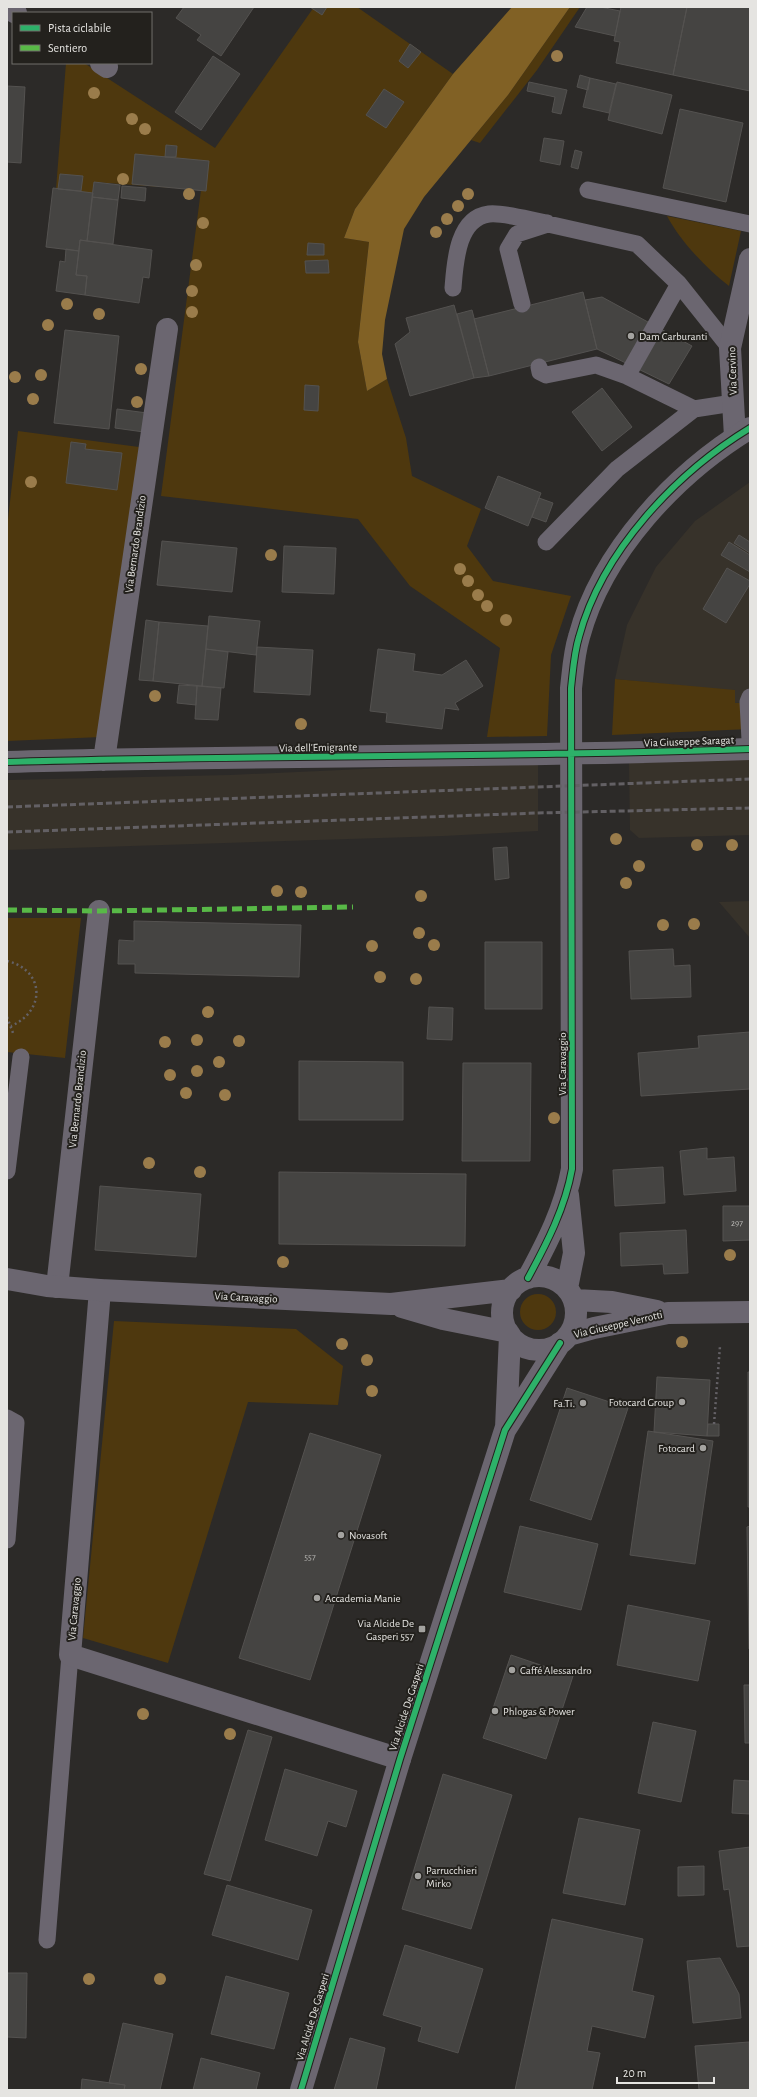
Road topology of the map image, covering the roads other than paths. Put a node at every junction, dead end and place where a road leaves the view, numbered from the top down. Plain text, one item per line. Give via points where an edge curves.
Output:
1 (588, 190) dead end
2 (548, 224) junction
3 (750, 224) edge
4 (750, 259) edge
5 (679, 284) junction
6 (453, 288) dead end
7 (522, 304) dead end
8 (167, 328) dead end
9 (730, 348) junction
10 (539, 367) dead end
11 (627, 376) junction
12 (733, 403) junction
13 (694, 409) junction
14 (743, 433) edge
15 (546, 542) dead end
16 (750, 697) edge
17 (750, 740) edge
18 (750, 749) edge
19 (629, 753) joint
20 (104, 760) junction
21 (7, 762) edge
22 (99, 911) dead end
23 (21, 1057) dead end
24 (7, 1171) edge
25 (568, 1192) junction
26 (7, 1279) edge
27 (519, 1284) junction
28 (57, 1287) junction
29 (100, 1290) junction
30 (571, 1294) junction
31 (391, 1304) junction
32 (750, 1312) edge
33 (668, 1313) junction
34 (509, 1333) junction
35 (565, 1339) junction
36 (7, 1418) edge
37 (506, 1430) junction
38 (7, 1540) edge
39 (70, 1655) junction
40 (400, 1759) junction
41 (47, 1940) dead end
42 (301, 2090) edge

1 - 3 lane
2 - 5 lane via 637,244
2 - 6 lane via 490,213 476,218 461,236
2 - 7 lane via 517,234 508,249
4 - 9 street, Via Cervino
5 - 9 lane
5 - 11 lane
8 - 20 street, Via Bernardo Brandizio
9 - 12 street, Via Cervino
10 - 11 lane via 540,372 546,375 596,365
11 - 13 lane
12 - 13 lane
12 - 14 street, Via Cervino
13 - 15 lane via 617,469
14 - 25 street, Via Caravaggio via 691,471 652,509 620,550 604,577 578,637 572,688 572,1162
16 - 17 lane
18 - 19 street, Via Giuseppe Saragat
19 - 20 street, Via dell'Emigrante
20 - 21 street, Via dell'Emigrante
22 - 28 street, Via Bernardo Brandizio
23 - 24 lane
25 - 27 street, Via Caravaggio via 548,1242
25 - 30 street, Via Caravaggio via 574,1253
26 - 28 street, Via Caravaggio
27 - 30 street via 538,1275 549,1277 559,1281
27 - 31 street, Via Caravaggio
27 - 34 street via 506,1296 502,1310
28 - 29 street, Via Caravaggio
29 - 31 street, Via Caravaggio
29 - 39 street, Via Caravaggio
30 - 33 street, Via Giuseppe Verrotti
30 - 35 street via 576,1318
31 - 34 street, Via Caravaggio via 443,1319
32 - 33 street, Via Giuseppe Verrotti
33 - 35 street, Via Giuseppe Verrotti via 594,1328
34 - 35 street via 521,1344 534,1349 547,1348
34 - 37 street, Via Alcide De Gasperi
35 - 37 street, Via Alcide De Gasperi
36 - 38 lane via 16,1423
37 - 40 street, Via Alcide De Gasperi
39 - 40 street, Via Caravaggio
39 - 41 lane
40 - 42 street, Via Alcide De Gasperi

